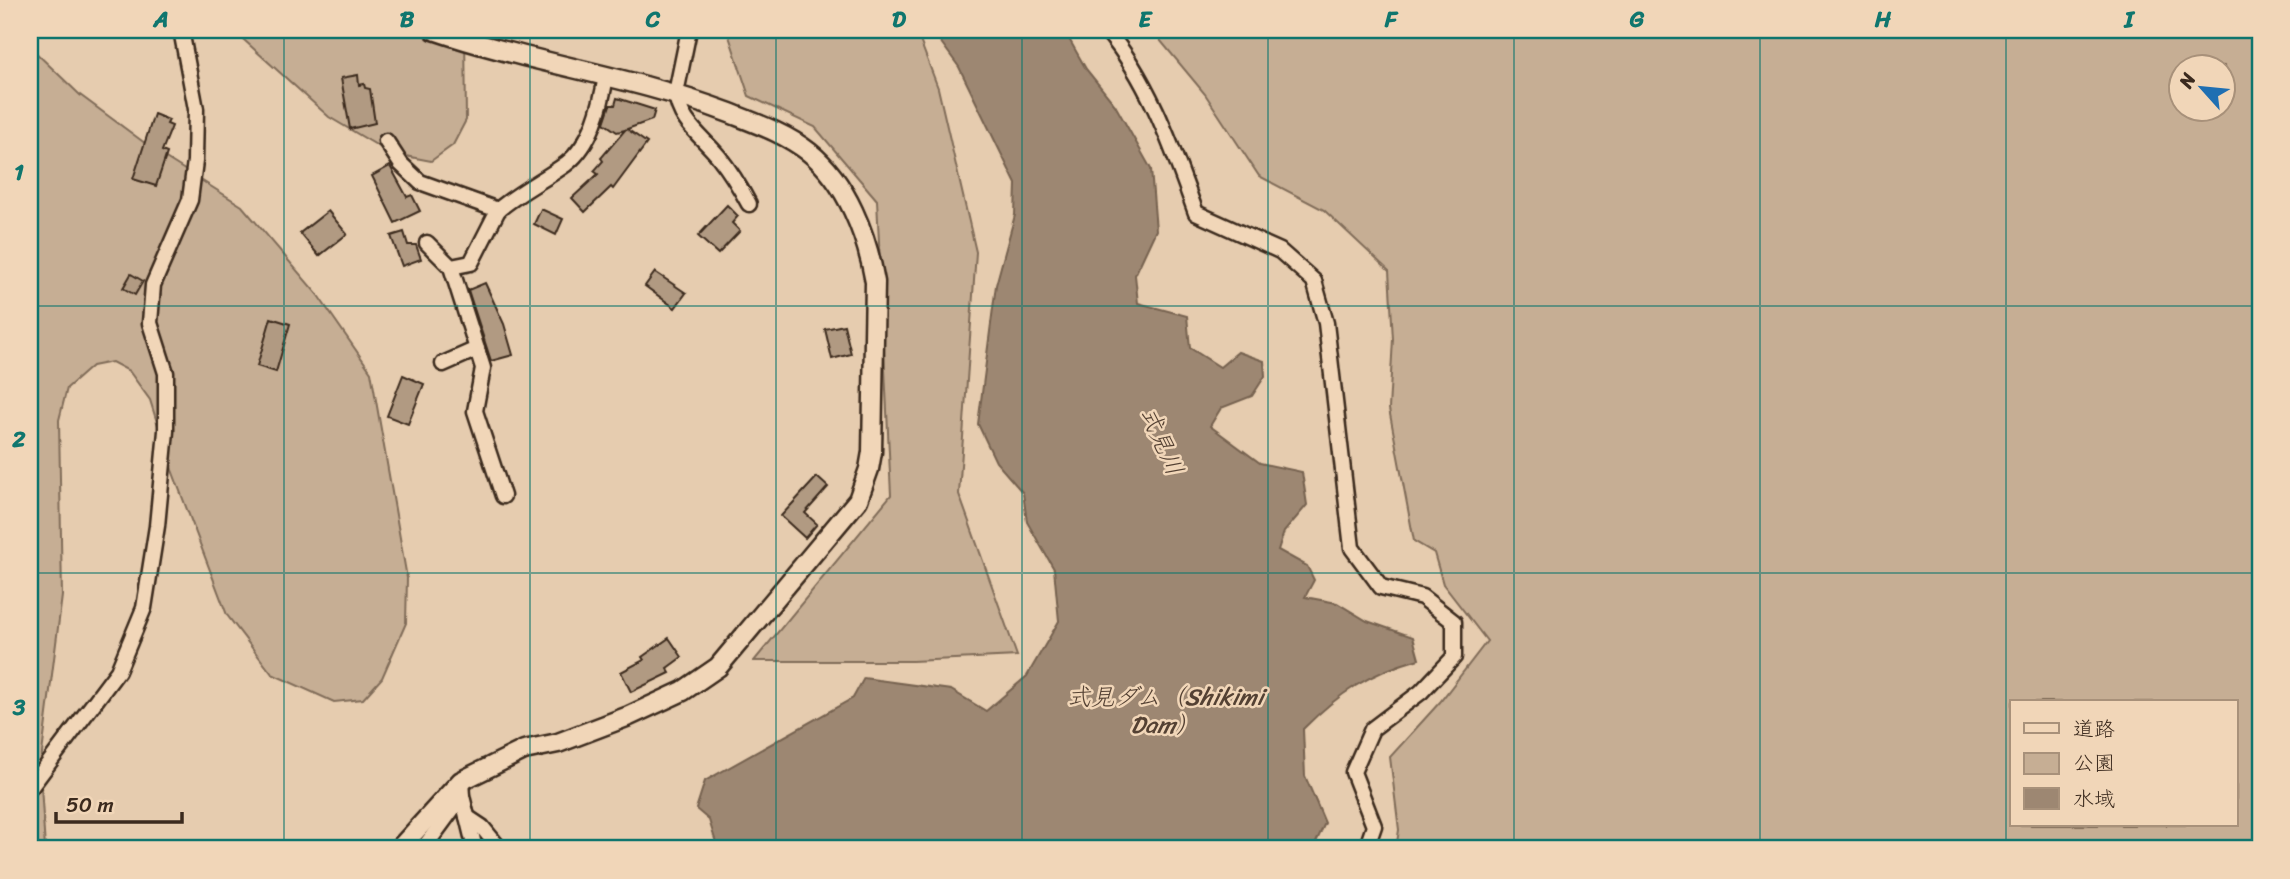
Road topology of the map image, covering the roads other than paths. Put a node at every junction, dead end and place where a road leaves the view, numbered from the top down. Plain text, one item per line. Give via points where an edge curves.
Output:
1 (181, 30) edge
2 (434, 30) edge
3 (690, 30) edge
4 (1106, 30) edge
5 (606, 76) junction
6 (676, 93) junction
7 (386, 141) dead end
8 (749, 204) dead end
9 (498, 209) junction
10 (427, 243) dead end
11 (451, 267) junction
12 (477, 349) junction
13 (443, 365) dead end
14 (503, 496) dead end
15 (30, 788) edge
16 (461, 789) junction
17 (467, 817) junction
18 (399, 849) edge
19 (423, 849) edge
20 (475, 849) edge
21 (499, 849) edge
22 (1366, 849) edge

1 - 15 street via 196,109 195,162 190,200 153,285 150,323 166,373 166,431 144,608 118,671
2 - 5 street
3 - 6 street
4 - 22 street via 1125,51 1171,144 1196,212 1280,251 1314,281 1326,323 1352,548 1381,587 1422,597 1454,622 1454,657 1421,692 1372,729 1353,772 1374,826
5 - 6 street
5 - 9 street via 600,111 567,163
6 - 8 street via 688,124 737,180
6 - 16 street via 783,136 810,153 846,197 870,255 875,282 869,469 858,500 718,667 682,691 629,716 558,743 523,750
7 - 9 street via 420,182
9 - 11 street via 471,263
10 - 11 street
11 - 12 street
12 - 13 street
12 - 14 street via 483,368 475,411
16 - 17 street
16 - 18 street
16 - 19 street
17 - 20 street
17 - 21 street via 482,827

